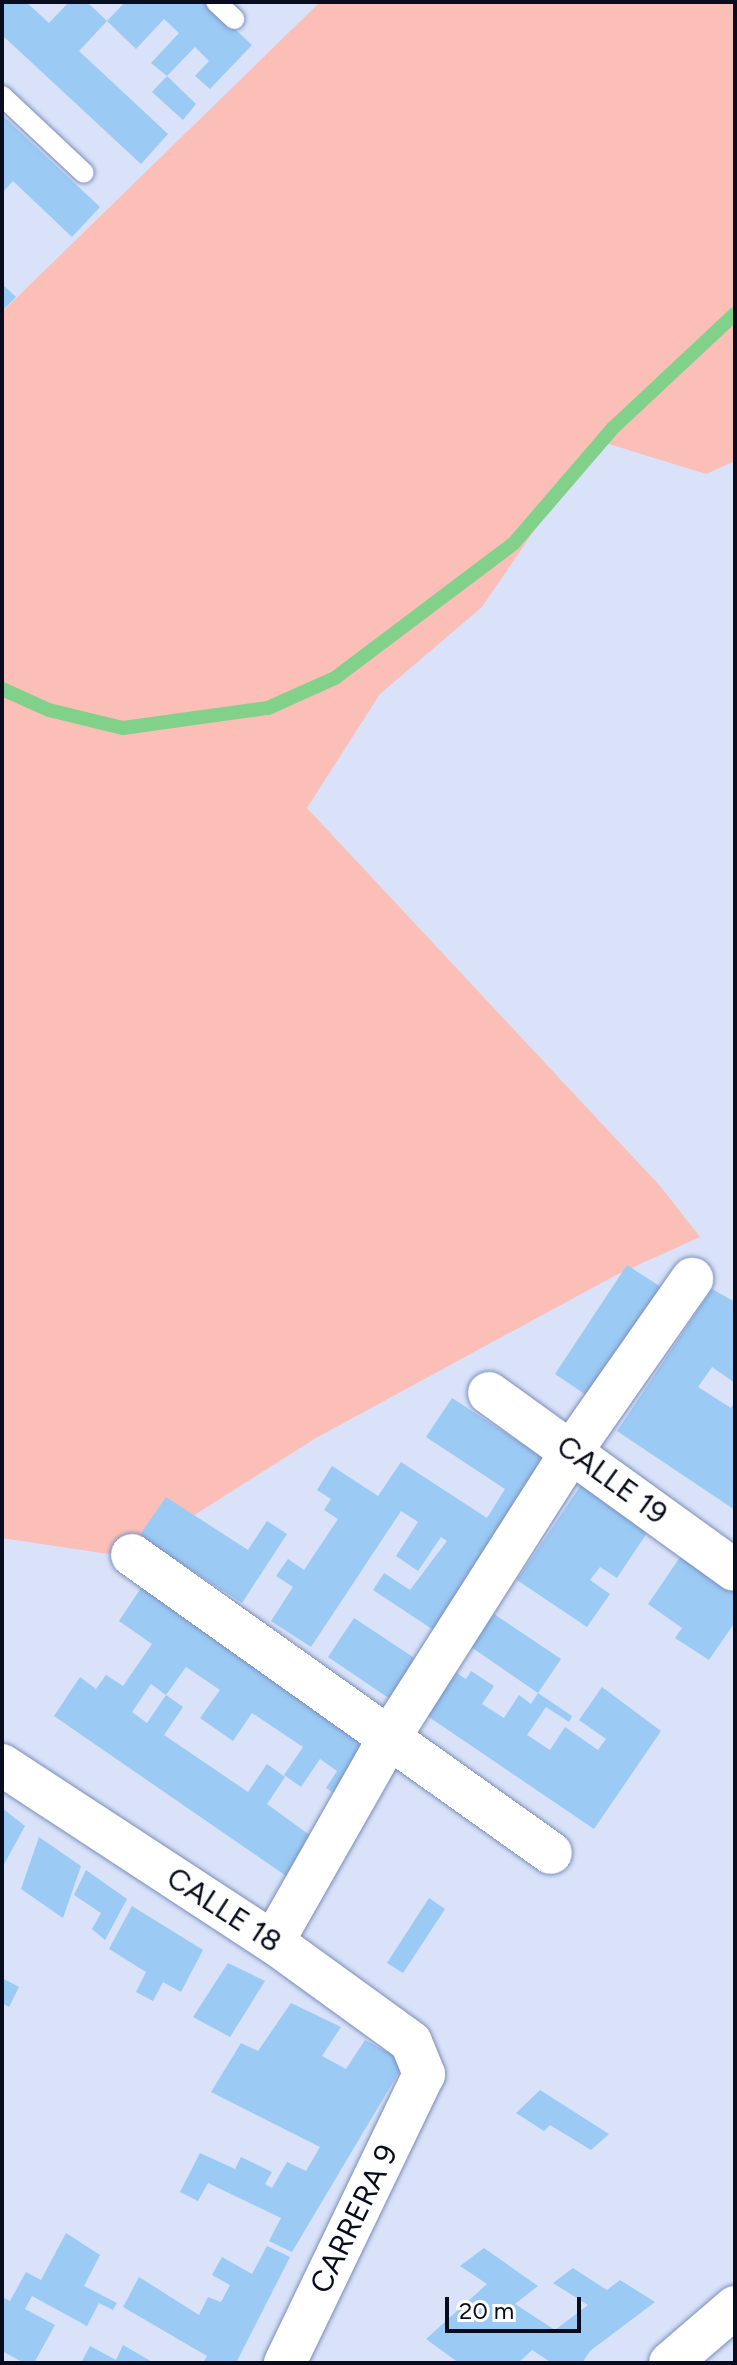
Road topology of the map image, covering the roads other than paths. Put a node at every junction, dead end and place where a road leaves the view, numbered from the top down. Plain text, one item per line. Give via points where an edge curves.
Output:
1 (216, 2) edge
2 (234, 19) dead end
3 (2, 96) edge
4 (84, 173) dead end
5 (692, 1279) dead end
6 (489, 1393) dead end
7 (573, 1449) junction
8 (132, 1555) dead end
9 (734, 1570) edge
10 (389, 1738) junction
11 (2, 1765) edge
12 (551, 1853) dead end
13 (273, 1942) junction
14 (424, 2074) joint
15 (735, 2307) edge
16 (285, 2363) edge
17 (670, 2363) edge

1 - 2 lane
3 - 4 lane
5 - 7 street
6 - 7 street, CALLE 19
7 - 9 street, CALLE 19
7 - 10 street
8 - 10 street
10 - 12 street
10 - 13 street
11 - 13 street, CALLE 18
13 - 14 street, CALLE 18 via 397,2027 411,2042
14 - 16 street, CARRERA 9
15 - 17 street

